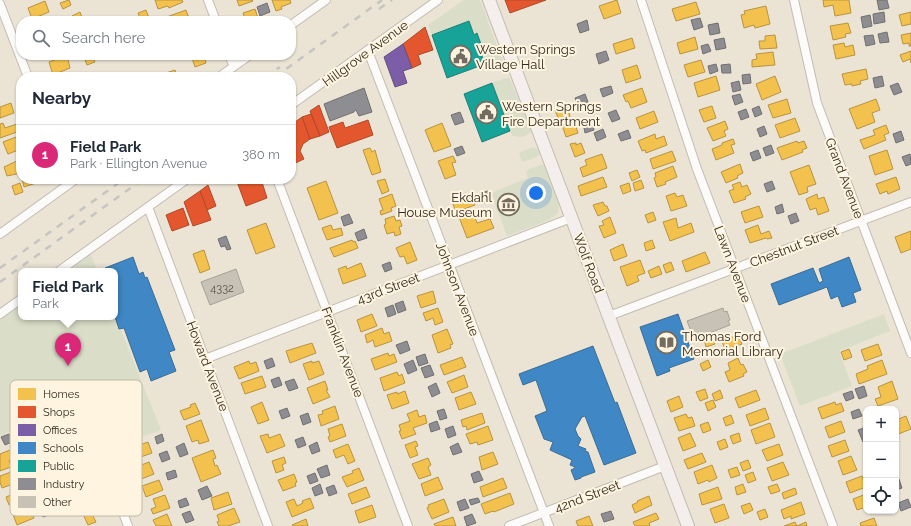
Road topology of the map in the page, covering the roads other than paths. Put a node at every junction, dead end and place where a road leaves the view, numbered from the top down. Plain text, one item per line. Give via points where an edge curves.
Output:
1 (208, 0) edge
2 (326, 0) edge
3 (438, 0) edge
4 (489, 0) edge
5 (641, 0) edge
6 (794, 0) edge
7 (0, 4) edge
8 (214, 16) edge
9 (296, 21) edge
10 (16, 46) edge
11 (368, 51) junction
12 (21, 60) edge
13 (231, 60) edge
14 (243, 60) edge
15 (234, 66) junction
16 (26, 72) edge
17 (226, 72) edge
18 (296, 101) edge
19 (65, 184) edge
20 (180, 184) edge
21 (279, 184) edge
22 (911, 202) edge
23 (148, 207) junction
24 (571, 218) junction
25 (861, 221) junction
26 (0, 234) edge
27 (449, 264) junction
28 (63, 268) edge
29 (734, 268) junction
30 (18, 301) edge
31 (327, 312) junction
32 (0, 314) edge
33 (609, 316) junction
34 (911, 353) edge
35 (205, 359) junction
36 (665, 466) junction
37 (544, 512) junction
38 (124, 516) edge
39 (128, 526) edge
40 (268, 526) edge
41 (408, 526) edge
42 (509, 526) edge
43 (549, 526) edge
44 (688, 526) edge
45 (833, 526) edge

1 - 8 street
2 - 9 street
3 - 11 street, Hillgrove Avenue
4 - 24 main road, Wolf Road
5 - 29 street, Lawn Avenue via 695,163
6 - 25 street, Grand Avenue via 817,103
7 - 10 street
11 - 18 street, Hillgrove Avenue
11 - 27 street, Johnson Avenue
12 - 16 street
13 - 15 street
14 - 15 street
15 - 17 street
19 - 26 street
20 - 23 street
21 - 31 street, Franklin Avenue
22 - 25 street, Chestnut Street
23 - 28 street
23 - 35 street, Howard Avenue
24 - 27 street, 43rd Street
24 - 33 main road, Wolf Road
25 - 29 street, Chestnut Street
25 - 34 street, Grand Avenue
27 - 31 street, 43rd Street
27 - 37 street, Johnson Avenue
29 - 33 street, Chestnut Street
29 - 45 street, Lawn Avenue
30 - 32 street
31 - 35 street, 43rd Street
31 - 41 street, Franklin Avenue
33 - 36 main road, Wolf Road
35 - 40 street, Howard Avenue
36 - 37 street, 42nd Street
36 - 44 main road, Wolf Road
37 - 42 street, 42nd Street
37 - 43 street, Johnson Avenue
38 - 39 street

